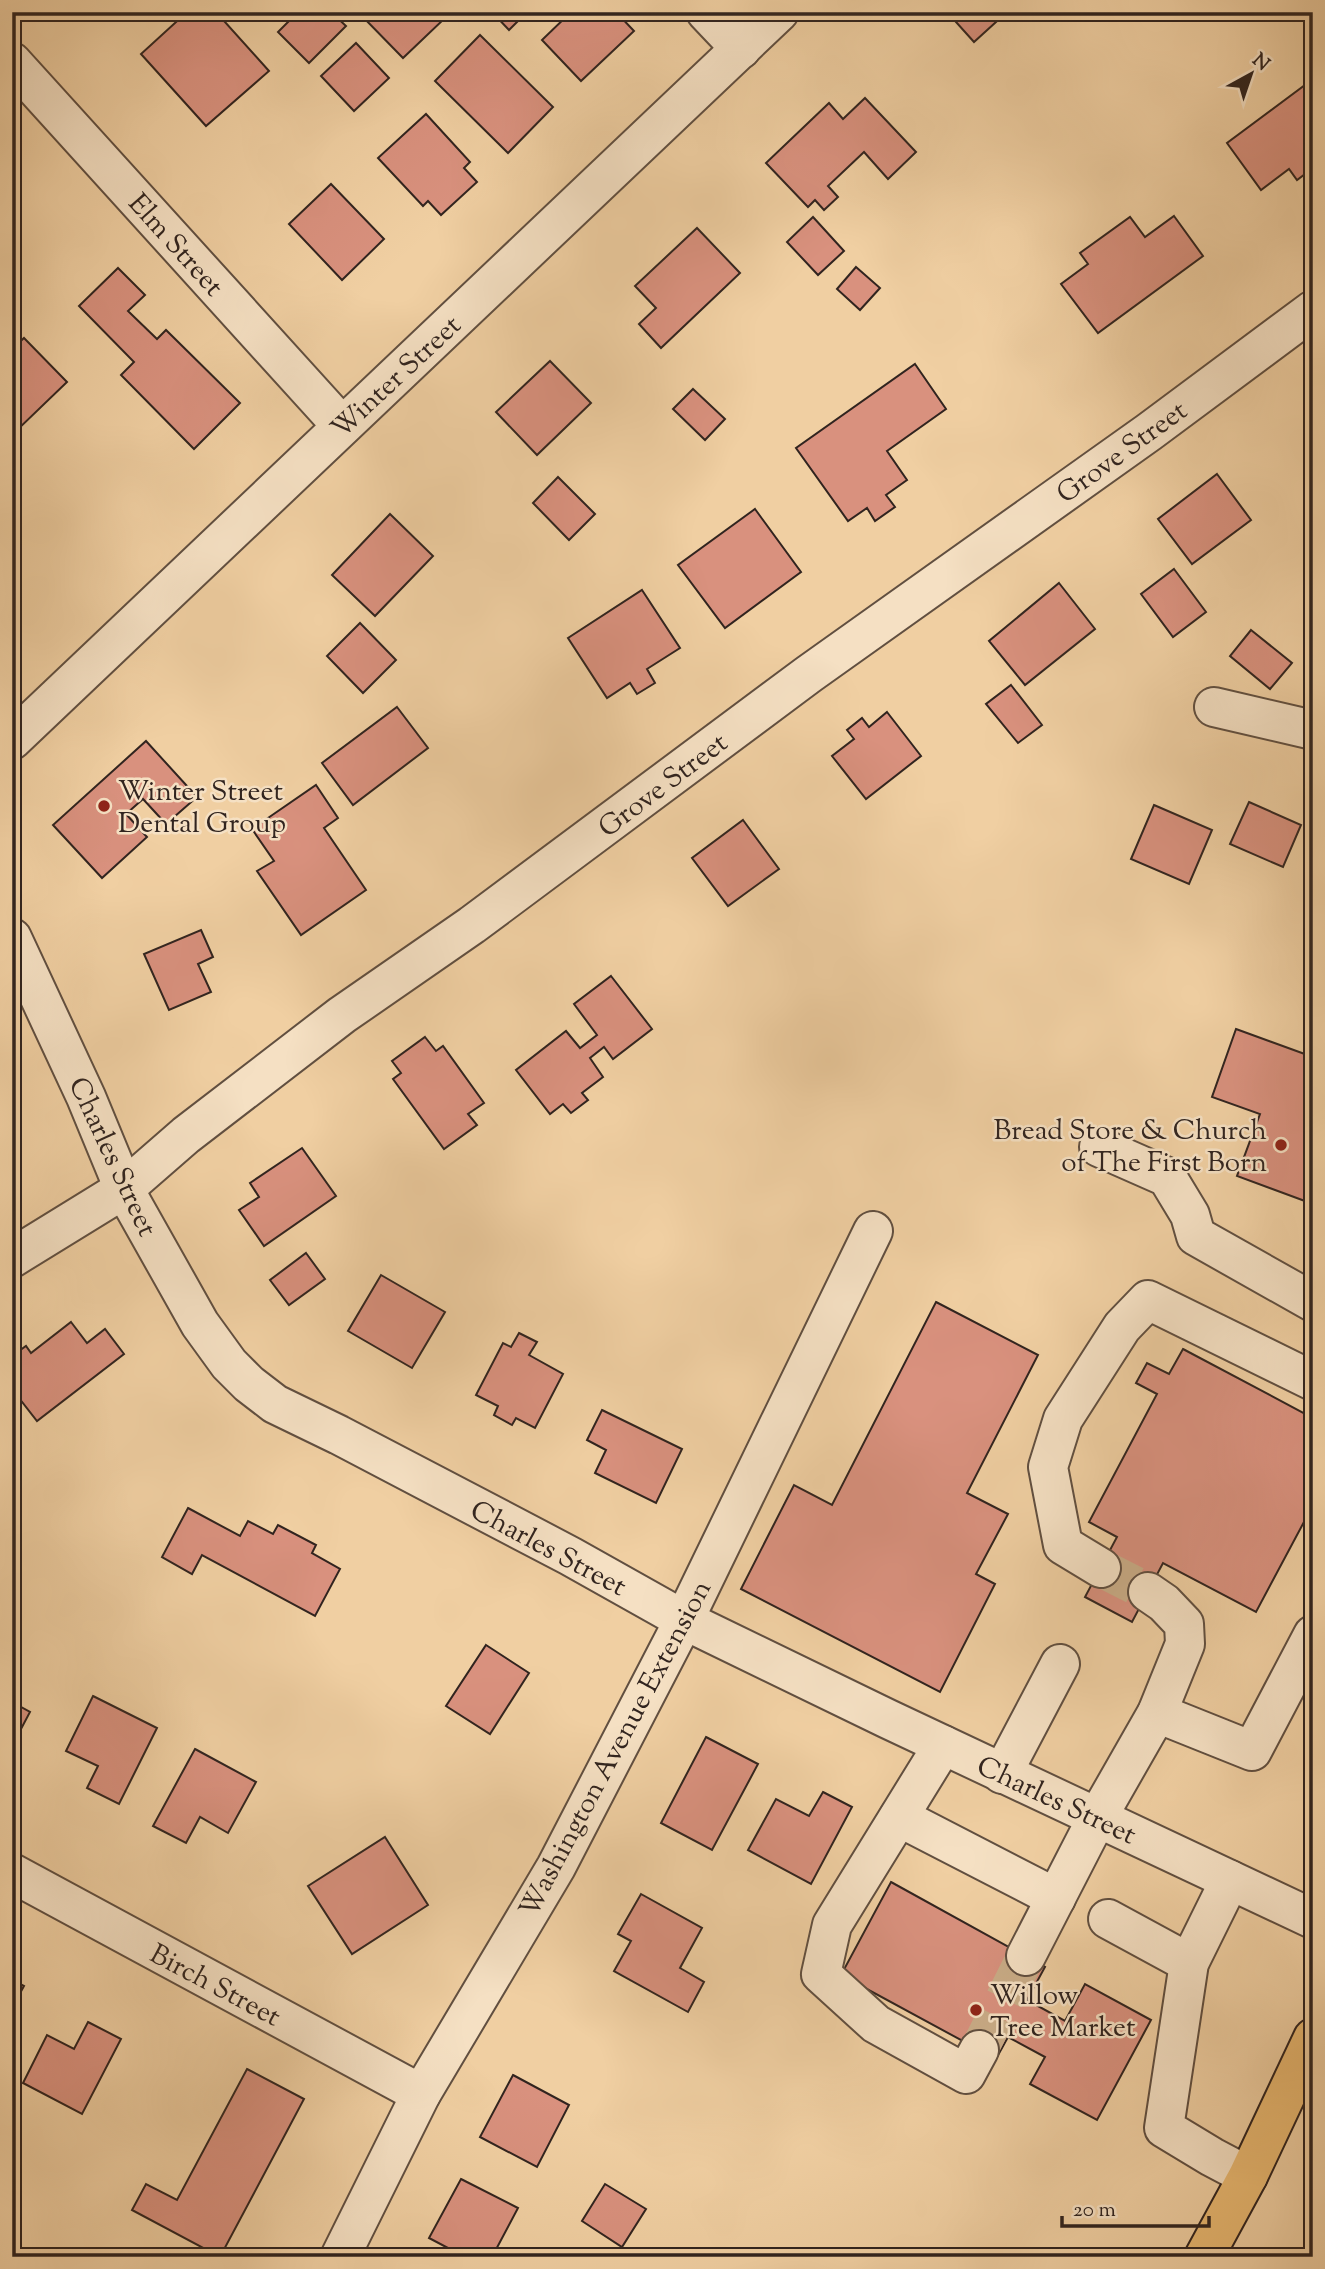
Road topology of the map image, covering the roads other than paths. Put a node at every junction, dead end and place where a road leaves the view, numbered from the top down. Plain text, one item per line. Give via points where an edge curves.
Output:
1 (706, 12) edge
2 (779, 12) edge
3 (741, 49) junction
4 (12, 62) edge
5 (1313, 310) edge
6 (342, 426) junction
7 (1214, 707) dead end
8 (1313, 730) edge
9 (12, 740) edge
10 (12, 938) edge
11 (1098, 1146) dead end
12 (124, 1189) junction
13 (873, 1231) dead end
14 (12, 1258) edge
15 (1313, 1302) edge
16 (1313, 1381) edge
17 (1101, 1568) tunnel mouth
18 (1148, 1592) tunnel mouth
19 (684, 1620) junction
20 (1313, 1635) edge
21 (1060, 1664) dead end
22 (1157, 1713) junction
23 (943, 1745) junction
24 (1002, 1773) junction
25 (899, 1817) junction
26 (1097, 1818) junction
27 (12, 1873) edge
28 (1230, 1880) junction
29 (1056, 1898) junction
30 (1108, 1919) dead end
31 (1313, 1919) edge
32 (1026, 1956) tunnel mouth
33 (1189, 1963) junction
34 (1313, 2038) edge
35 (979, 2050) tunnel mouth
36 (421, 2094) junction
37 (1248, 2176) junction
38 (340, 2257) edge
39 (1204, 2257) edge

1 - 3 street
2 - 3 street, Winter Street
3 - 6 street, Winter Street
4 - 6 street, Elm Street
5 - 12 street, Grove Street via 809,674 472,925 342,1015 186,1135
6 - 9 street, Winter Street
7 - 8 street
10 - 12 street, Charles Street
11 - 15 street via 1167,1177 1190,1214 1196,1236
12 - 14 street, Grove Street
12 - 19 street, Charles Street via 200,1324 249,1384 275,1404
13 - 19 street, Washington Avenue Extension
16 - 17 street via 1148,1300 1122,1327 1063,1419 1048,1467 1063,1545
18 - 22 street via 1184,1624 1185,1644
19 - 23 street, Charles Street
19 - 36 street, Washington Avenue Extension via 556,1867
20 - 22 street via 1252,1751
21 - 24 street
22 - 26 street
23 - 24 street, Charles Street
23 - 25 street
24 - 26 street, Charles Street
25 - 29 street
25 - 35 street via 832,1925 821,1974 876,2024 965,2074
26 - 28 street, Charles Street
26 - 29 street
27 - 36 street, Birch Street
28 - 31 street, Charles Street
28 - 33 street
29 - 32 street
30 - 33 street
33 - 37 street via 1164,2128
34 - 37 main road
36 - 38 street, Washington Avenue Extension
37 - 39 main road

